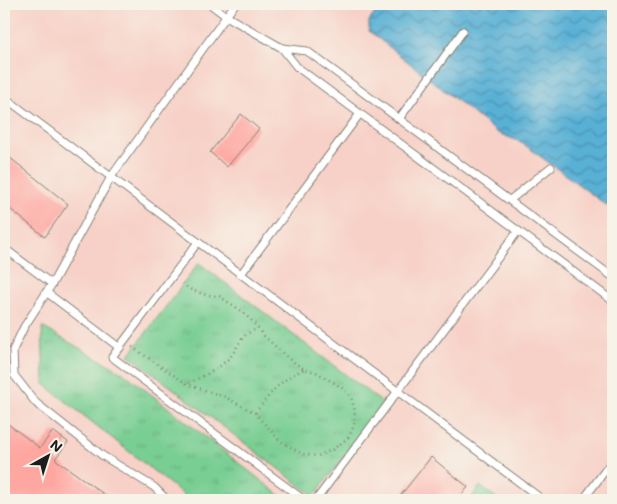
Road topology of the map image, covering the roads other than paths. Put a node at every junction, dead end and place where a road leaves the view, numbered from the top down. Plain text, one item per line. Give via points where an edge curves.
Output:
1 (210, 4) edge
2 (235, 4) edge
3 (226, 16) junction
4 (463, 31) dead end
5 (282, 48) junction
6 (4, 97) edge
7 (359, 114) junction
8 (399, 119) junction
9 (551, 167) dead end
10 (111, 177) junction
11 (510, 200) junction
12 (518, 231) junction
13 (198, 242) junction
14 (4, 248) edge
15 (241, 274) junction
16 (613, 277) edge
17 (52, 284) junction
18 (46, 292) junction
19 (613, 301) edge
20 (122, 345) junction
21 (397, 391) junction
22 (613, 460) edge
23 (167, 500) edge
24 (304, 500) edge
25 (316, 500) edge
26 (543, 500) edge
27 (583, 500) edge

1 - 3 lane
2 - 3 lane
3 - 5 lane
3 - 10 lane
4 - 8 lane
5 - 7 lane via 297,67
5 - 8 lane via 307,51
6 - 10 lane
7 - 12 lane
7 - 15 lane
8 - 11 lane
9 - 11 lane
10 - 13 lane
10 - 17 lane
11 - 16 lane
12 - 19 lane
12 - 21 lane
13 - 15 lane
13 - 20 lane
14 - 17 lane
15 - 21 lane
17 - 18 lane
18 - 20 lane
18 - 23 lane via 13,350 14,376 36,403 103,456 154,488
20 - 24 lane via 112,357
21 - 25 lane
21 - 26 lane
22 - 27 lane

